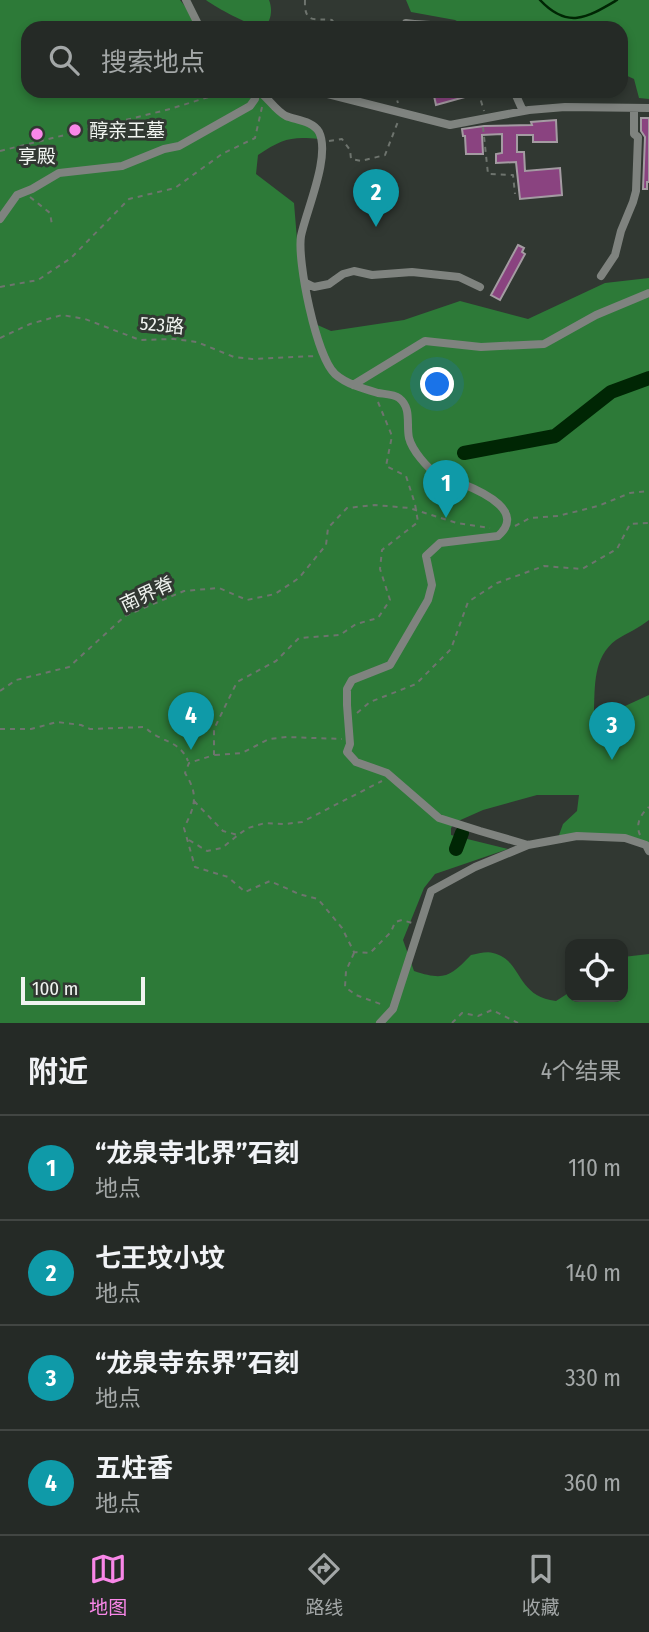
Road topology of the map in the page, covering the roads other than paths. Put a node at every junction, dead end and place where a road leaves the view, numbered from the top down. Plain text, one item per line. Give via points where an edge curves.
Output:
1 (186, 0) edge
2 (196, 21) edge
3 (256, 98) edge
4 (265, 98) edge
5 (343, 98) edge
6 (517, 98) edge
7 (634, 108) junction
8 (649, 108) edge
9 (523, 111) junction
10 (0, 219) edge
11 (601, 276) dead end
12 (306, 283) junction
13 (480, 287) dead end
14 (649, 293) edge
15 (354, 385) junction
16 (528, 845) junction
17 (647, 848) edge
18 (380, 1023) edge

1 - 2 street
3 - 10 street via 250,106 179,146 122,166 58,173 17,195
4 - 12 street via 283,115 313,125 319,132 315,196 301,237
5 - 9 street via 450,125
6 - 9 street
7 - 8 street
7 - 9 street
7 - 11 street via 636,191 615,255
12 - 13 street via 314,287 329,284 355,271 372,275 412,272 459,277
12 - 15 street via 314,334 325,360 335,374
14 - 15 street via 544,344 481,347 425,341
15 - 16 street via 398,397 407,409 413,448 438,475 502,505 508,518 505,531 498,536 440,544 426,556 432,585 428,600 390,665 352,680 347,689 347,752 356,762 387,773 439,818
16 - 17 street via 577,836 625,838
16 - 18 street via 431,891 393,1009

